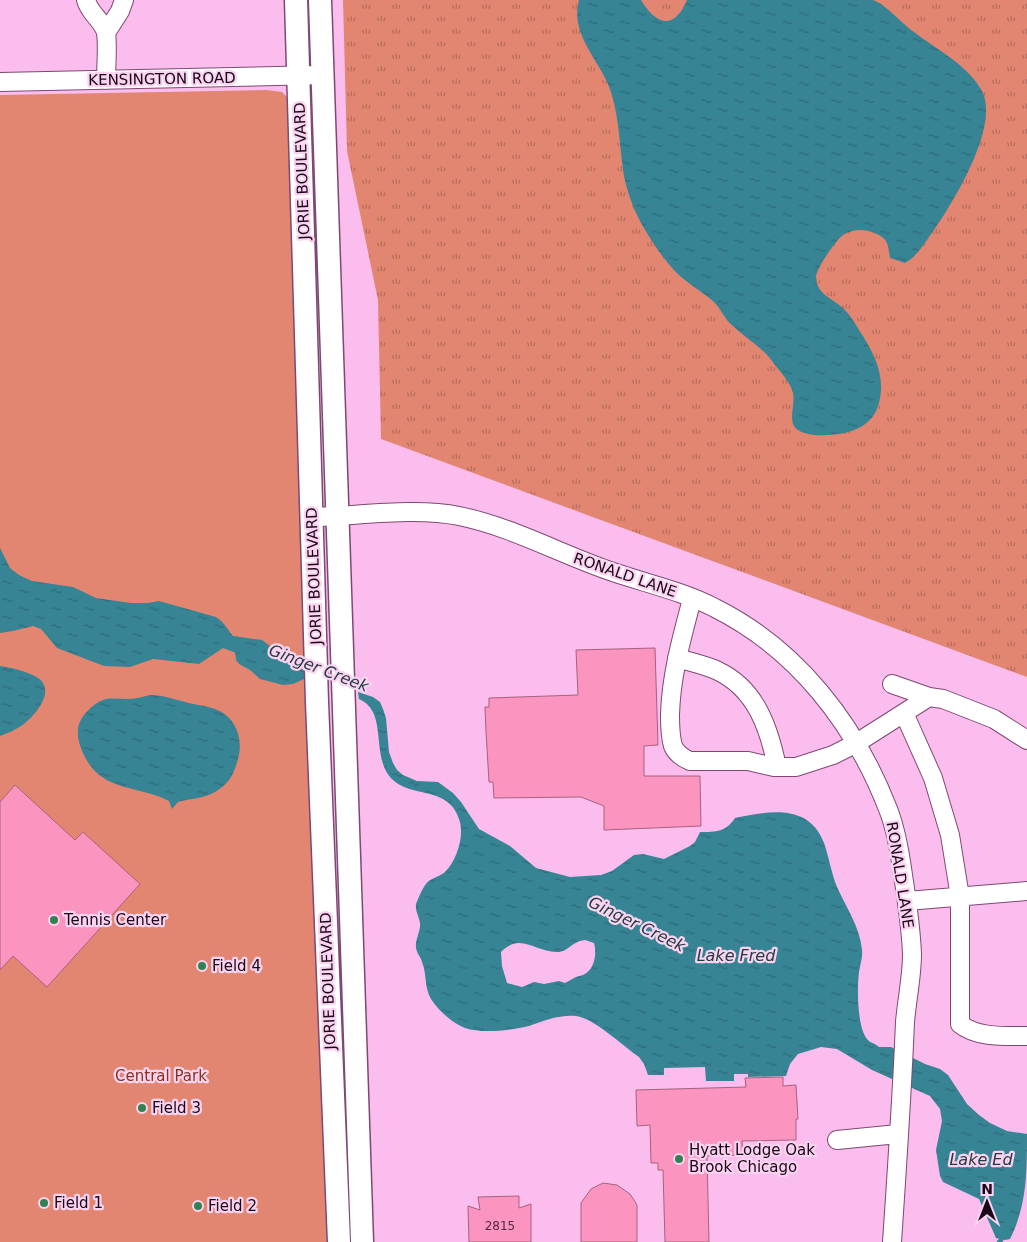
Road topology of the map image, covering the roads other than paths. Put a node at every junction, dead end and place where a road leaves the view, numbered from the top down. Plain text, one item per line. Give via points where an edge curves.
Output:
1 (86, 0) edge
2 (124, 0) edge
3 (296, 0) edge
4 (320, 0) edge
5 (106, 33) junction
6 (299, 76) junction
7 (323, 76) junction
8 (106, 80) junction
9 (0, 82) edge
10 (339, 516) junction
11 (312, 517) junction
12 (692, 599) junction
13 (677, 658) junction
14 (892, 684) dead end
15 (929, 696) junction
16 (904, 713) junction
17 (1027, 740) edge
18 (856, 744) junction
19 (777, 767) junction
20 (1027, 891) edge
21 (960, 897) junction
22 (907, 901) junction
23 (1027, 1036) edge
24 (898, 1134) junction
25 (837, 1140) dead end
26 (339, 1242) edge
27 (362, 1242) edge
28 (892, 1242) edge

1 - 5 street
2 - 5 street
3 - 6 main road, JORIE BOULEVARD
4 - 7 main road, JORIE BOULEVARD
5 - 8 street
6 - 7 street, KENSINGTON ROAD
6 - 8 street, KENSINGTON ROAD
6 - 11 main road, JORIE BOULEVARD
7 - 10 main road, JORIE BOULEVARD
8 - 9 street, KENSINGTON ROAD
10 - 11 street, RONALD LANE
10 - 12 street, RONALD LANE via 412,513 458,516 503,528 595,566
10 - 27 main road, JORIE BOULEVARD
11 - 26 main road, JORIE BOULEVARD
12 - 13 street
12 - 18 street, RONALD LANE via 753,630 788,658 816,686
13 - 19 street via 718,671 742,686 760,712 771,739
13 - 19 street via 670,692 670,726 674,748 682,757 690,761 748,762
14 - 15 street
15 - 16 street
15 - 17 street via 994,718
16 - 18 street
16 - 21 street via 933,778 950,835
18 - 19 street via 796,767
18 - 22 street, RONALD LANE via 890,812
20 - 21 street
21 - 22 street
21 - 23 street via 960,1024 967,1030 998,1036
22 - 24 street, RONALD LANE via 912,955
24 - 25 street
24 - 28 street, RONALD LANE

